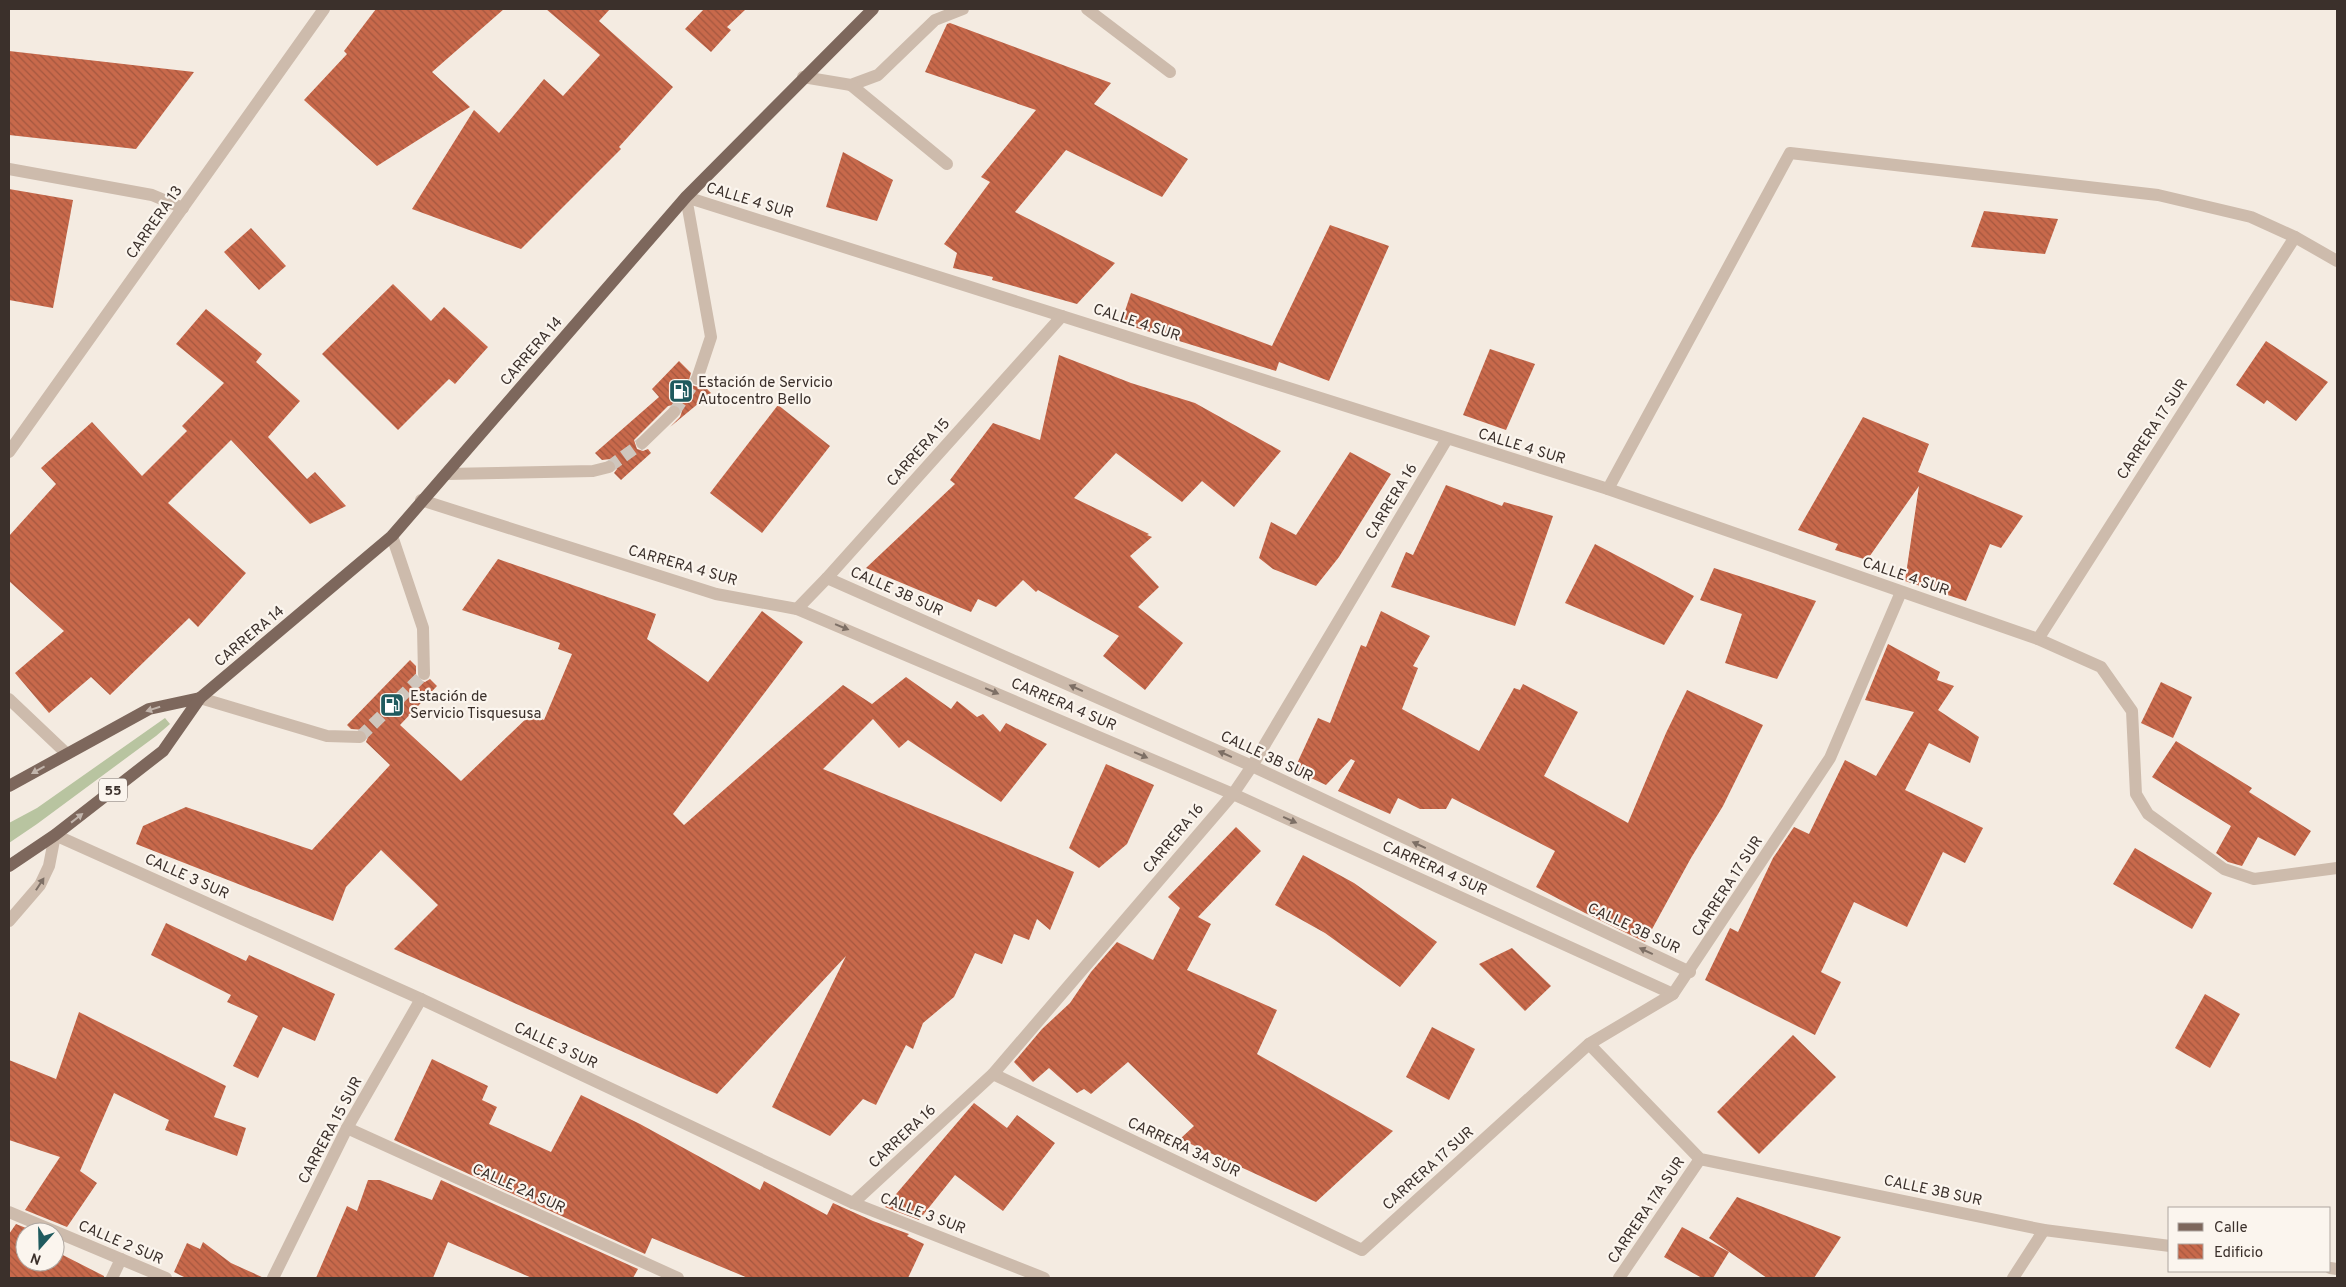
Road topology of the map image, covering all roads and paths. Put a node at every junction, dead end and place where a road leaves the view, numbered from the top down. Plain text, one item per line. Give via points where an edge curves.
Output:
1 (324, 9) edge
2 (873, 9) edge
3 (962, 9) edge
4 (1087, 9) edge
5 (1170, 72) dead end
6 (803, 77) junction
7 (851, 85) junction
8 (947, 164) dead end
9 (9, 169) edge
10 (686, 197) junction
11 (183, 208) junction
12 (2295, 236) junction
13 (2337, 261) edge
14 (1062, 316) junction
15 (697, 379) tunnel mouth
16 (674, 412) tunnel mouth
17 (1447, 439) junction
18 (642, 443) tunnel mouth
19 (9, 452) edge
20 (609, 467) tunnel mouth
21 (446, 474) junction
22 (1608, 489) junction
23 (421, 500) junction
24 (392, 536) junction
25 (828, 578) junction
26 (1901, 592) junction
27 (797, 609) junction
28 (2038, 639) junction
29 (424, 674) dead end
30 (200, 698) junction
31 (9, 699) edge
32 (360, 737) dead end
33 (67, 754) junction
34 (1252, 766) junction
35 (9, 786) edge
36 (1233, 794) junction
37 (55, 835) junction
38 (9, 866) edge
39 (2337, 868) edge
40 (9, 921) edge
41 (1690, 972) junction
42 (1673, 994) junction
43 (420, 999) junction
44 (1589, 1044) junction
45 (993, 1074) junction
46 (347, 1128) junction
47 (1700, 1159) junction
48 (852, 1203) junction
49 (9, 1212) edge
50 (2044, 1230) junction
51 (2168, 1246) edge
52 (1362, 1250) joint
53 (121, 1259) junction
54 (112, 1278) edge
55 (166, 1278) edge
56 (273, 1278) edge
57 (678, 1278) edge
58 (1044, 1278) edge
59 (1619, 1278) edge
60 (2013, 1278) edge

1 - 11 street, CARRERA 13
2 - 6 main road, CARRERA 14
3 - 7 street via 935,20 878,75
4 - 5 street
6 - 7 street
6 - 10 main road, CARRERA 14
7 - 8 street
9 - 11 street via 152,195
10 - 14 street, CALLE 4 SUR
10 - 15 street via 711,337
10 - 21 main road, CARRERA 14
11 - 19 street, CARRERA 13
12 - 13 street
12 - 22 street via 2251,217 2158,195 1790,153
12 - 28 street, CARRERA 17 SUR
14 - 17 street, CALLE 4 SUR
14 - 25 street, CARRERA 15
16 - 18 street
17 - 22 street, CALLE 4 SUR
17 - 34 street, CARRERA 16
20 - 21 street via 593,471
21 - 23 main road, CARRERA 14
22 - 26 street, CALLE 4 SUR
23 - 24 main road, CARRERA 14
23 - 27 street, CARRERA 4 SUR via 716,594
24 - 29 street via 423,628
24 - 30 main road, CARRERA 14
25 - 27 street, CARRERA 15
34 -> 25 street, CALLE 3B SUR
26 - 28 street, CALLE 4 SUR
26 - 41 street, CARRERA 17 SUR via 1830,758
27 -> 36 street, CARRERA 4 SUR
28 - 39 street, CALLE 4 SUR via 2101,667 2132,711 2136,794 2148,814 2224,869 2254,879
30 - 32 street via 327,736
30 -> 33 main road via 149,709
37 -> 30 main road, 55 via 163,751
31 - 33 street
33 -> 35 main road
34 - 36 street, CARRERA 16
41 -> 34 street, CALLE 3B SUR
36 -> 42 street, CARRERA 4 SUR
36 - 45 street, CARRERA 16
37 - 38 main road, 55
40 -> 37 street via 40,885 49,866
37 - 43 street, CALLE 3 SUR
41 - 42 street, CARRERA 17 SUR
42 - 44 street, CARRERA 17 SUR
43 - 46 street, CARRERA 15 SUR
43 - 48 street, CALLE 3 SUR
44 - 47 street
44 - 52 street, CARRERA 17 SUR
45 - 48 street, CARRERA 16
45 - 52 street, CARRERA 3A SUR
46 - 56 street, CARRERA 15 SUR
46 - 57 street, CALLE 2A SUR
47 - 50 street, CALLE 3B SUR
47 - 59 street, CARRERA 17A SUR
48 - 58 street, CALLE 3 SUR
49 - 53 street, CALLE 2 SUR
50 - 51 street, CALLE 3B SUR
50 - 60 street
53 - 54 street
53 - 55 street, CALLE 2 SUR

